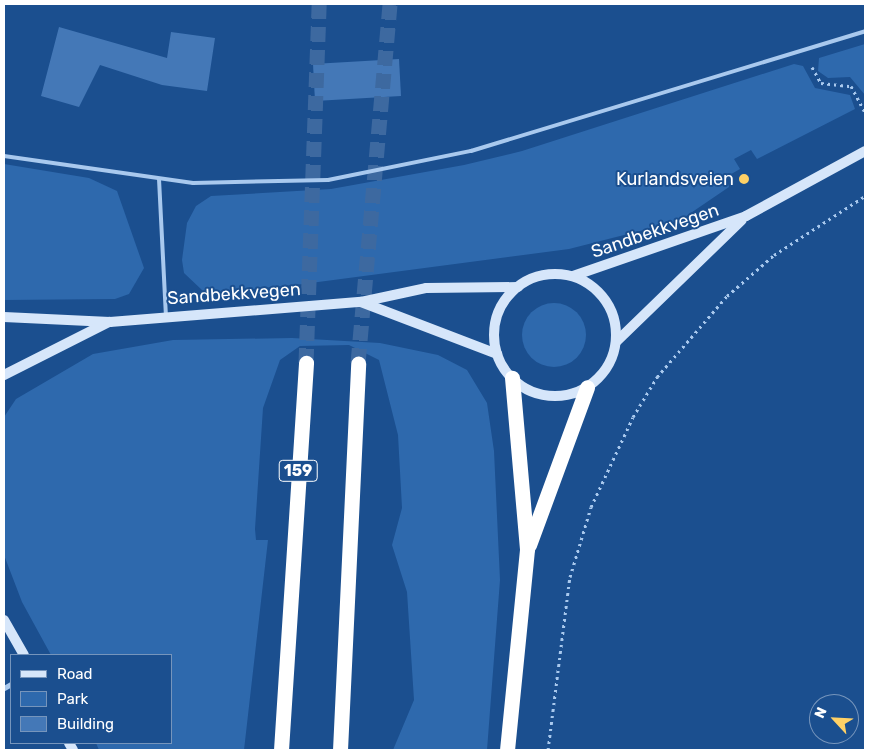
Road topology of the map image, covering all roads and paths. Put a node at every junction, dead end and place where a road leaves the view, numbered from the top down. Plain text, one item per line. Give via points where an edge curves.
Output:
1 (865, 31) edge
2 (807, 47) junction
3 (865, 112) edge
4 (865, 151) edge
5 (4, 156) edge
6 (159, 179) junction
7 (865, 196) edge
8 (746, 216) junction
9 (573, 276) junction
10 (518, 287) junction
11 (361, 302) junction
12 (166, 316) junction
13 (4, 317) edge
14 (110, 322) junction
15 (616, 342) junction
16 (497, 354) junction
17 (306, 363) tunnel mouth
18 (358, 363) tunnel mouth
19 (4, 375) edge
20 (512, 378) junction
21 (587, 387) junction
22 (527, 549) junction
23 (4, 620) edge
24 (23, 654) edge
25 (281, 750) edge
26 (340, 750) edge
27 (507, 750) edge
28 (548, 750) edge

1 - 2 lane
2 - 3 path via 816,80 851,86
2 - 6 lane via 471,151 412,164 328,180 266,185
4 - 8 main road, Sandbekkvegen
5 - 6 lane
6 - 12 lane
7 - 28 path via 774,255 727,296 662,370 632,417 591,507 570,577
8 - 9 main road, Sandbekkvegen
8 - 15 main road, Sandbekkvegen
9 - 10 main road via 544,275
9 - 15 main road via 589,284 611,309
10 - 11 main road, Sandbekkvegen via 426,288
10 - 16 main road via 497,318
11 - 12 main road, Sandbekkvegen
11 - 16 main road, Sandbekkvegen
12 - 14 main road, Sandbekkvegen
13 - 14 main road, Sandbekkvegen
14 - 19 main road, Sandbekkvegen
15 - 21 main road via 611,360
16 - 20 main road
17 - 25 highway, 159
18 - 26 highway
20 - 21 main road via 548,396
20 - 22 highway
21 - 22 highway
22 - 27 highway
23 - 24 main road

